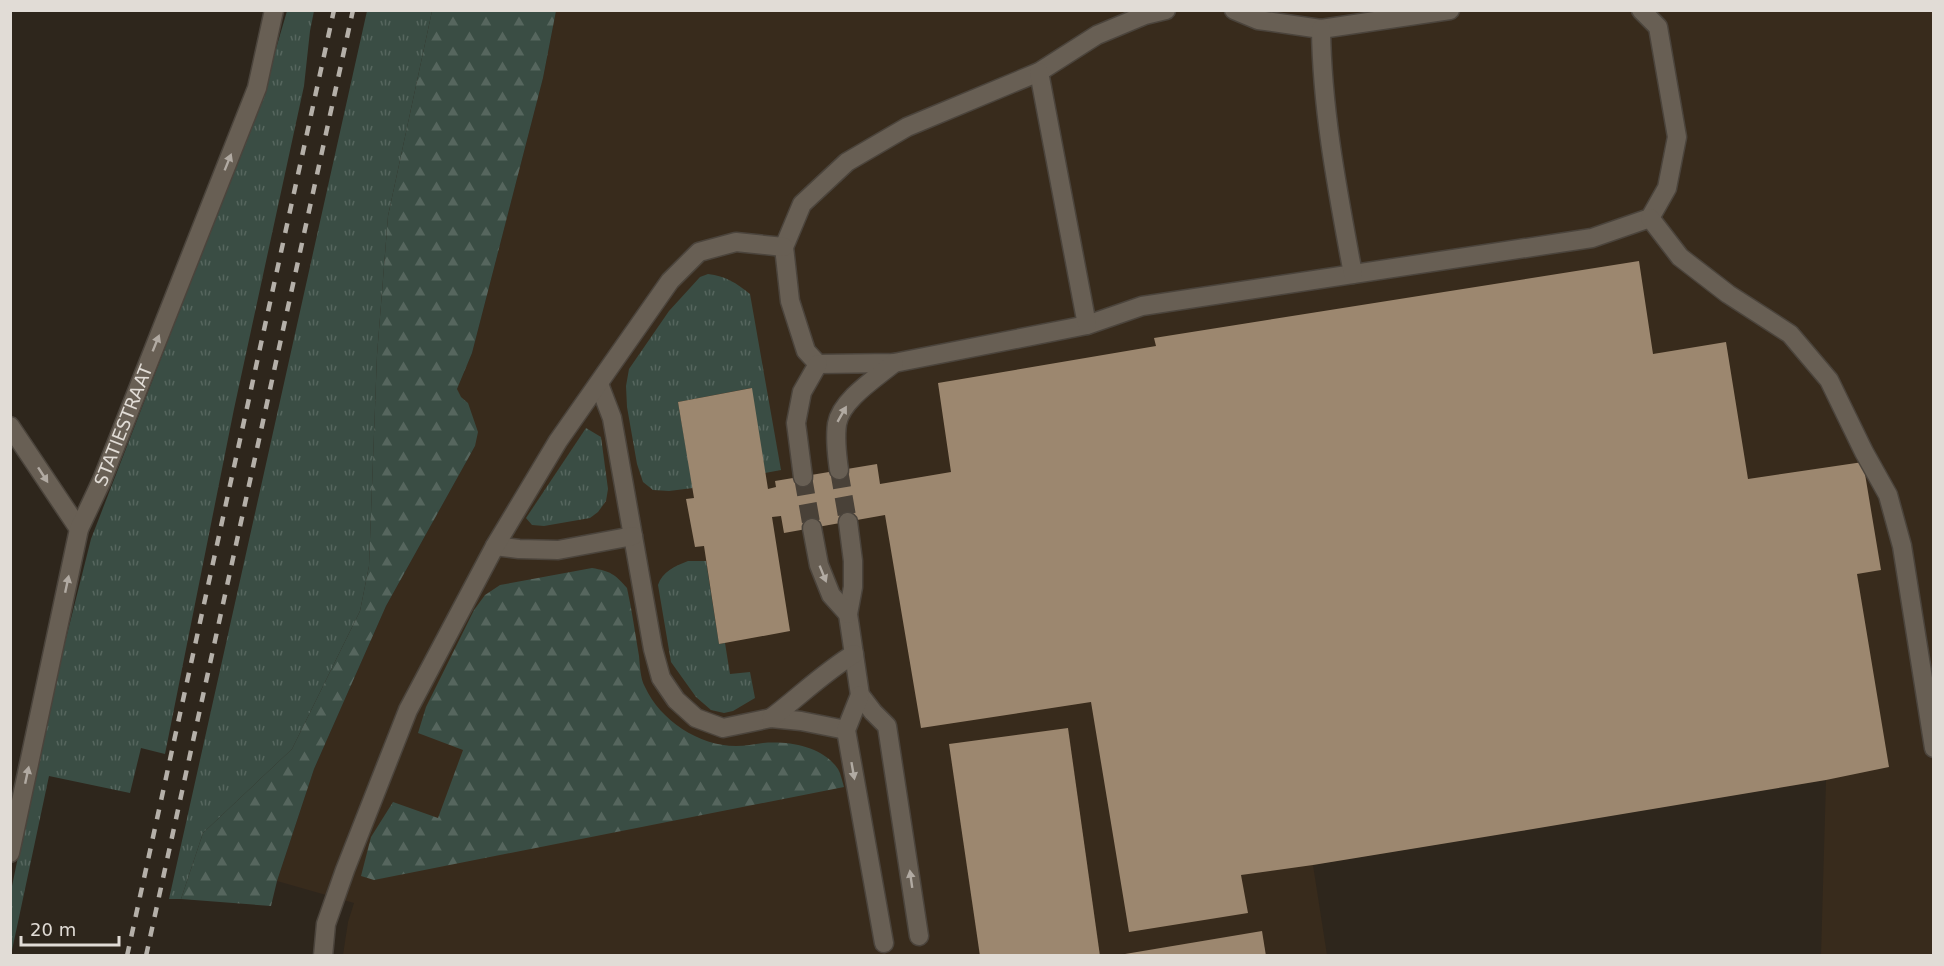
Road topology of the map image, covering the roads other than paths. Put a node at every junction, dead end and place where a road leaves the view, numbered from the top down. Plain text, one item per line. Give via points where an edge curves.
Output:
1 (274, 10) edge
2 (1166, 10) edge
3 (1234, 10) edge
4 (1450, 10) edge
5 (1641, 10) edge
6 (1321, 29) junction
7 (1039, 72) junction
8 (1650, 218) junction
9 (784, 247) junction
10 (1353, 274) junction
11 (1087, 326) junction
12 (894, 363) junction
13 (818, 364) junction
14 (598, 384) junction
15 (10, 426) edge
16 (838, 470) tunnel mouth
17 (803, 477) tunnel mouth
18 (848, 522) tunnel mouth
19 (812, 528) tunnel mouth
20 (79, 529) junction
21 (633, 536) junction
22 (495, 546) junction
23 (848, 614) junction
24 (854, 654) junction
25 (860, 695) junction
26 (771, 718) junction
27 (846, 730) junction
28 (1934, 748) edge
29 (10, 853) edge
30 (919, 936) dead end
31 (884, 943) dead end
32 (323, 956) edge

20 -> 1 street, STATIESTRAAT via 257,88
2 - 7 street via 1097,35
3 - 6 street via 1258,20
4 - 6 street
5 - 8 street via 1658,27 1677,137 1667,188
6 - 10 street via 1328,137
7 - 9 street via 908,127 847,162 802,204
7 - 11 street
8 - 10 street via 1592,238
8 - 28 street via 1680,257 1790,334 1829,380 1888,495 1902,546
9 - 13 street via 790,302 806,351
9 - 14 street via 736,242 699,252 670,281
10 - 11 street via 1142,306
11 - 12 street
12 - 13 street
16 -> 12 street via 837,422 853,396
13 - 17 street via 802,392 796,423
14 - 21 street via 612,418
14 - 22 street via 558,441
15 -> 20 street
18 - 23 street via 853,587
19 -> 23 street via 819,565 831,595
29 -> 20 street, STATIESTRAAT
21 - 22 street via 558,550
21 - 26 street via 653,649 661,678 676,700 696,718 723,728
22 - 32 street via 408,710 326,924
23 - 24 street
24 - 25 street
24 - 26 street via 827,670
25 - 27 street
30 -> 25 street via 887,726
26 - 27 street
27 -> 31 street

